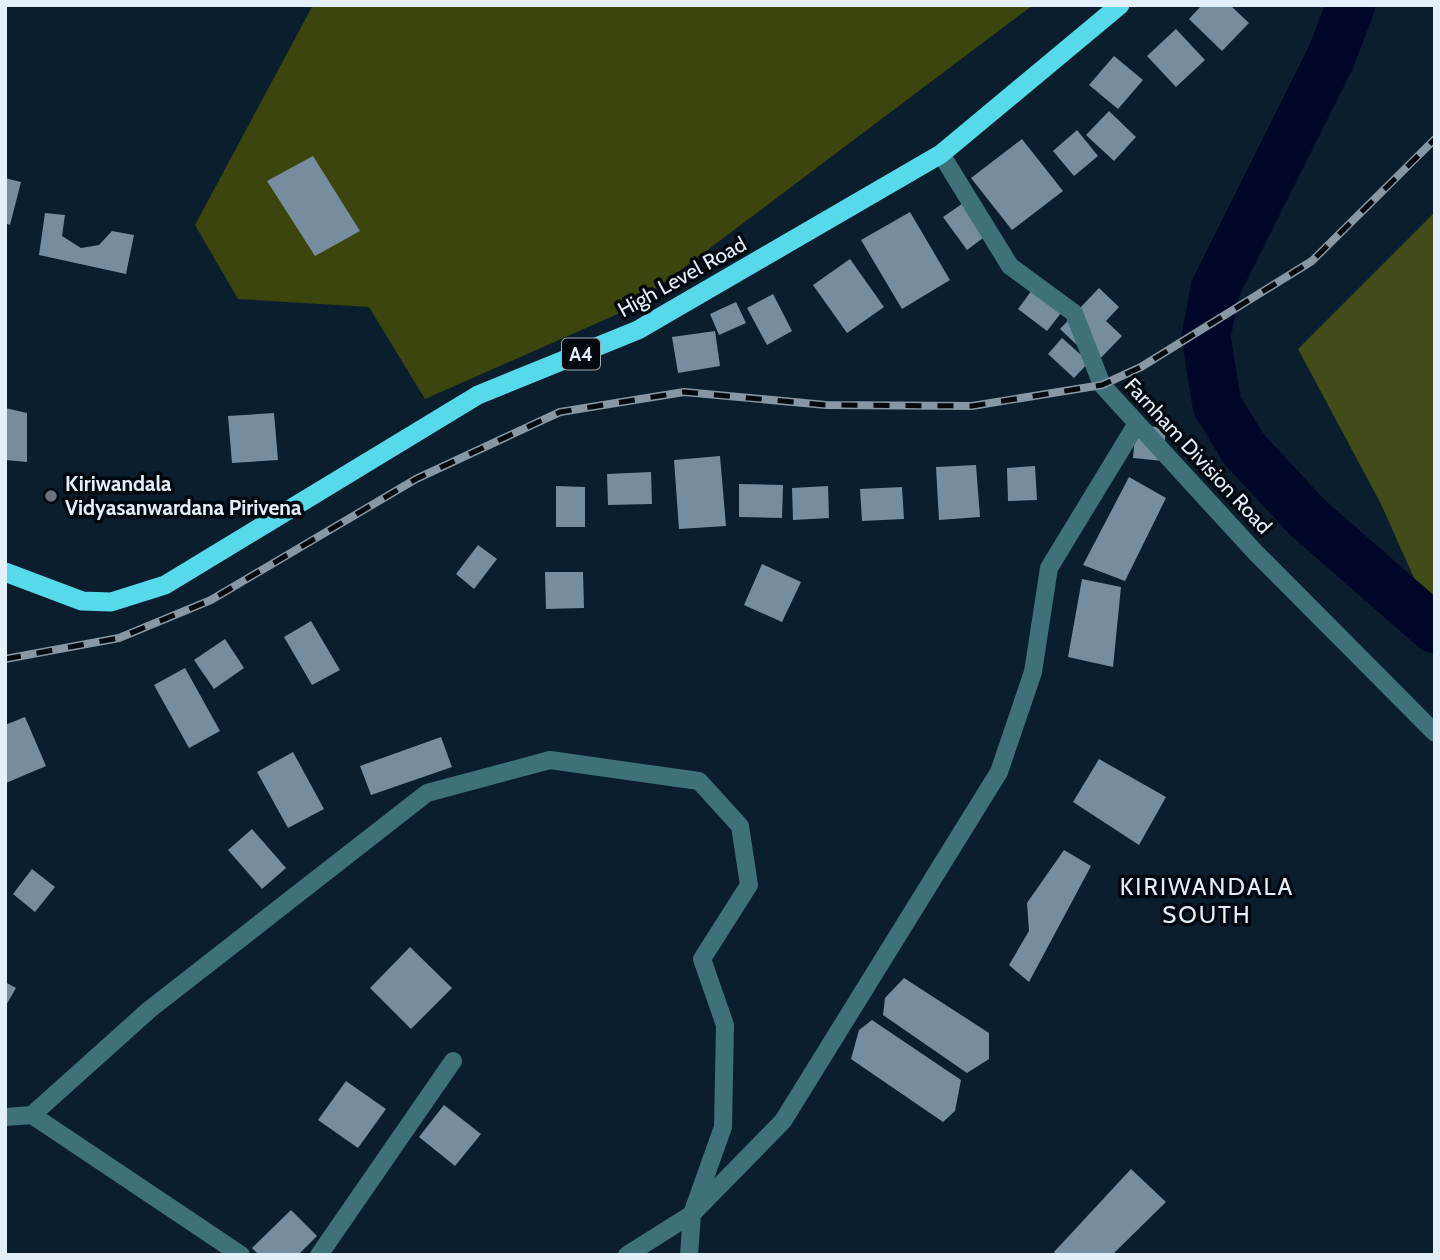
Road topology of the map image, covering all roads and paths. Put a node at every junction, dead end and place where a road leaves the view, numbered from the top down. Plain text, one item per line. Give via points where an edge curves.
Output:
1 (1121, 5) edge
2 (941, 154) junction
3 (1136, 425) junction
4 (5, 572) edge
5 (1435, 733) edge
6 (453, 1061) dead end
7 (32, 1115) junction
8 (5, 1117) edge
9 (692, 1214) junction
10 (241, 1255) edge
11 (319, 1255) edge
12 (627, 1255) edge
13 (689, 1255) edge

1 - 2 highway, High Level Road / A4
2 - 3 street, Farnham Division Road via 1010,265 1074,313 1102,385
2 - 4 highway, High Level Road / A4 via 638,330 478,395 166,585 111,602 82,601
3 - 5 street, Farnham Division Road
3 - 9 street via 1049,568 1033,672 999,772 783,1121
6 - 11 street
7 - 8 street
7 - 9 street via 149,1010 427,793 550,760 699,782 740,826 749,885 702,959 725,1025 723,1127
7 - 10 street
9 - 12 street
9 - 13 street

